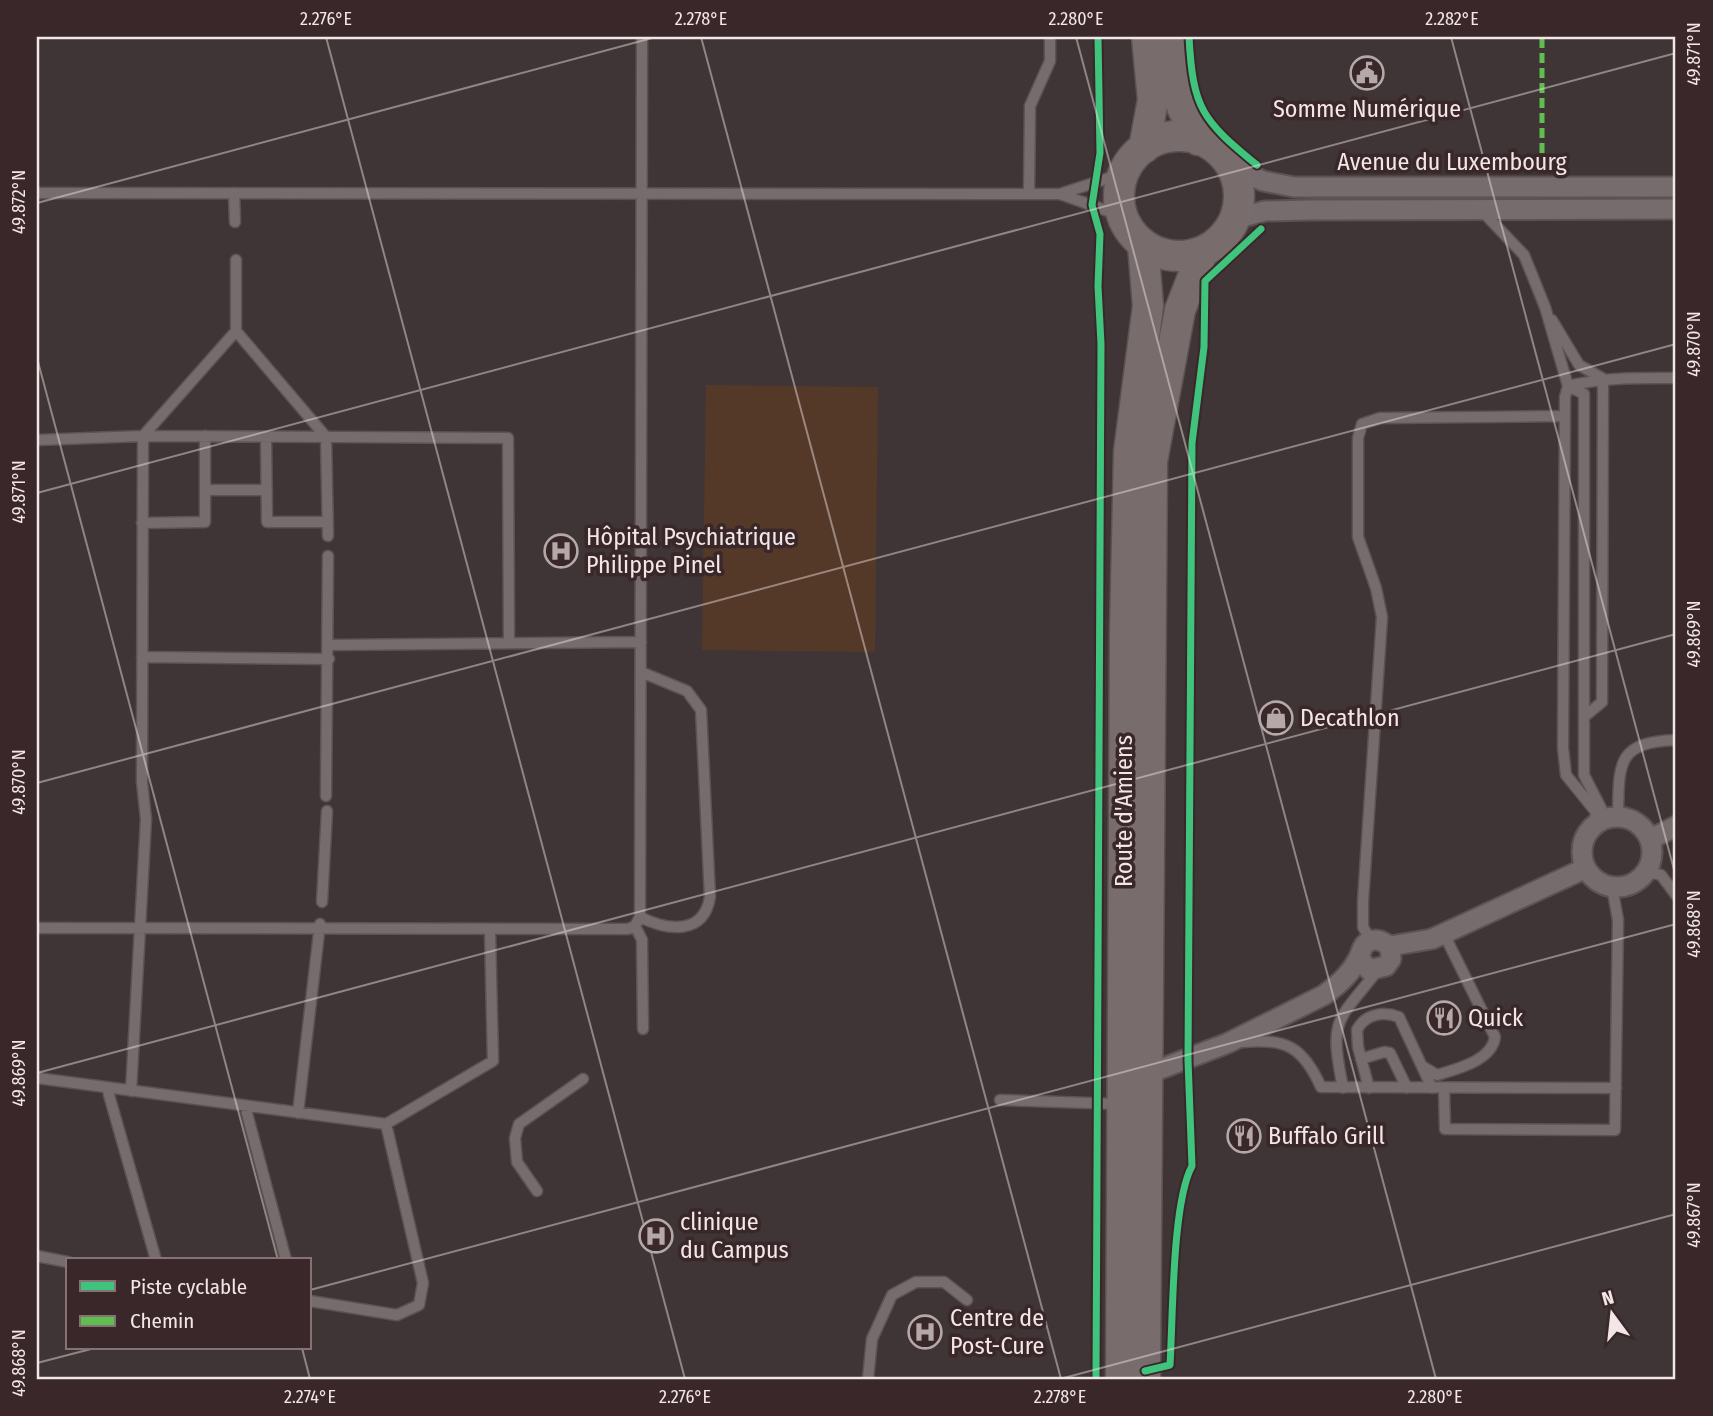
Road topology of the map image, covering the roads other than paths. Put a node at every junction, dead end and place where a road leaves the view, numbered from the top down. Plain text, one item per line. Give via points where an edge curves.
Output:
1 (642, 37) edge
2 (1050, 37) edge
3 (1147, 37) edge
4 (1170, 37) edge
5 (1198, 140) junction
6 (1144, 148) junction
7 (1230, 166) junction
8 (1124, 173) junction
9 (1676, 187) edge
10 (37, 193) edge
11 (234, 193) junction
12 (642, 194) junction
13 (1029, 194) junction
14 (1060, 194) junction
15 (1479, 208) junction
16 (1676, 208) edge
17 (1122, 216) junction
18 (1234, 219) junction
19 (235, 222) dead end
20 (1143, 244) junction
21 (1203, 251) junction
22 (236, 260) dead end
23 (1545, 307) junction
24 (236, 331) junction
25 (1579, 365) junction
26 (1676, 378) edge
27 (1603, 379) junction
28 (1583, 382) junction
29 (1568, 386) junction
30 (1584, 394) junction
31 (1563, 416) junction
32 (143, 436) junction
33 (205, 436) junction
34 (266, 437) junction
35 (326, 437) junction
36 (37, 440) edge
37 (205, 490) junction
38 (267, 490) junction
39 (328, 522) junction
40 (142, 523) junction
41 (328, 536) dead end
42 (328, 556) dead end
43 (641, 642) junction
44 (509, 643) junction
45 (330, 645) junction
46 (142, 657) junction
47 (329, 659) junction
48 (641, 672) junction
49 (1584, 717) junction
50 (1676, 740) edge
51 (326, 796) dead end
52 (327, 811) dead end
53 (1606, 819) junction
54 (1676, 826) edge
55 (1651, 839) junction
56 (1586, 868) junction
57 (1647, 872) junction
58 (1612, 887) junction
59 (1676, 895) edge
60 (322, 902) dead end
61 (638, 922) junction
62 (320, 925) junction
63 (37, 928) edge
64 (142, 928) junction
65 (490, 931) junction
66 (1438, 936) junction
67 (1371, 941) joint
68 (1377, 960) junction
69 (643, 1029) dead end
70 (1228, 1043) junction
71 (1361, 1059) junction
72 (1422, 1066) junction
73 (37, 1078) edge
74 (583, 1079) dead end
75 (1129, 1087) junction
76 (107, 1088) junction
77 (1343, 1088) junction
78 (1369, 1088) junction
79 (1407, 1088) junction
80 (1432, 1088) junction
81 (1616, 1088) junction
82 (1444, 1089) junction
83 (131, 1091) junction
84 (1000, 1100) dead end
85 (245, 1106) junction
86 (298, 1113) junction
87 (386, 1124) junction
88 (537, 1191) dead end
89 (37, 1256) edge
90 (155, 1258) edge
91 (285, 1258) edge
92 (66, 1262) edge
93 (967, 1300) dead end
94 (312, 1301) edge
95 (868, 1379) edge
96 (1121, 1379) edge
97 (1145, 1379) edge

1 - 12 lane
2 - 13 lane via 1050,61 1030,106
3 - 6 main road via 1153,100
4 - 5 main road via 1182,107
5 - 6 main road via 1170,137
5 - 7 main road via 1211,146
6 - 8 main road
7 - 9 street, Avenue du Luxembourg via 1263,181 1294,187
7 - 18 main road via 1237,183
8 - 14 lane
8 - 17 main road via 1119,187
10 - 11 lane
11 - 12 lane
11 - 19 lane
12 - 13 lane
12 - 43 lane
13 - 14 lane
14 - 17 lane
15 - 16 street, Avenue du Luxembourg
15 - 18 street, Avenue du Luxembourg via 1265,211
15 - 23 lane via 1524,255
17 - 20 main road
18 - 21 main road via 1221,238
20 - 21 main road via 1162,254
20 - 75 main road, Route d'Amiens via 1148,306 1129,452
21 - 75 main road, Route d'Amiens via 1180,310 1152,461
22 - 24 lane
23 - 25 lane
23 - 29 lane
24 - 32 lane
24 - 35 lane
25 - 27 lane
25 - 28 lane
26 - 27 lane
27 - 28 lane
27 - 30 lane
27 - 49 lane via 1602,702
28 - 29 lane
28 - 30 lane
29 - 30 lane
29 - 31 lane
30 - 49 lane
31 - 53 lane via 1563,748 1566,775
31 - 67 lane via 1380,418 1362,424 1358,438 1359,537 1382,617 1363,901 1363,927
32 - 33 lane
32 - 36 lane
32 - 40 lane
33 - 34 lane
33 - 37 lane
34 - 35 lane
34 - 38 lane
35 - 39 lane
35 - 44 lane via 508,438
37 - 38 lane
37 - 40 lane via 205,522
38 - 39 lane via 267,522
39 - 41 lane
40 - 46 lane
42 - 45 lane
43 - 44 lane
43 - 48 lane
44 - 45 lane
45 - 47 lane
46 - 47 lane
46 - 64 lane via 146,819
47 - 51 lane
48 - 61 lane
48 - 61 lane via 687,691 701,710 710,897 708,913 698,923
49 - 53 lane via 1584,775
50 - 53 lane via 1648,741 1629,752
52 - 60 lane
53 - 55 street via 1638,822
53 - 56 street via 1582,844
54 - 55 street
55 - 57 street
56 - 58 street via 1592,877
56 - 66 street
57 - 58 street via 1637,881
57 - 59 lane via 1661,875
58 - 81 lane via 1618,920
61 - 65 lane via 628,929
61 - 69 lane
62 - 64 lane
62 - 65 lane
62 - 86 lane
63 - 64 lane
64 - 83 lane
65 - 87 lane via 493,1061
66 - 68 street
66 - 72 lane via 1495,1037 1488,1052 1437,1076
67 - 68 street via 1379,940
68 - 70 street
68 - 77 lane via 1335,1032
70 - 75 street
70 - 77 lane via 1270,1040 1297,1049 1321,1087
71 - 72 lane via 1357,1030 1361,1022 1380,1014 1392,1015 1399,1017
71 - 78 lane
71 - 79 lane via 1390,1053
72 - 80 lane
73 - 76 lane
74 - 88 lane via 519,1125 517,1162
75 - 84 lane
75 - 96 main road, Route d'Amiens
75 - 97 main road, Route d'Amiens
76 - 83 lane
76 - 90 lane
77 - 78 lane
78 - 79 lane
79 - 80 lane
80 - 82 lane
81 - 82 lane
81 - 82 lane via 1615,1129 1445,1129
83 - 85 lane
85 - 86 lane
85 - 91 lane
86 - 87 lane
87 - 94 lane via 423,1283 419,1305 397,1315
89 - 92 lane
93 - 95 lane via 944,1282 916,1282 892,1295 872,1339

